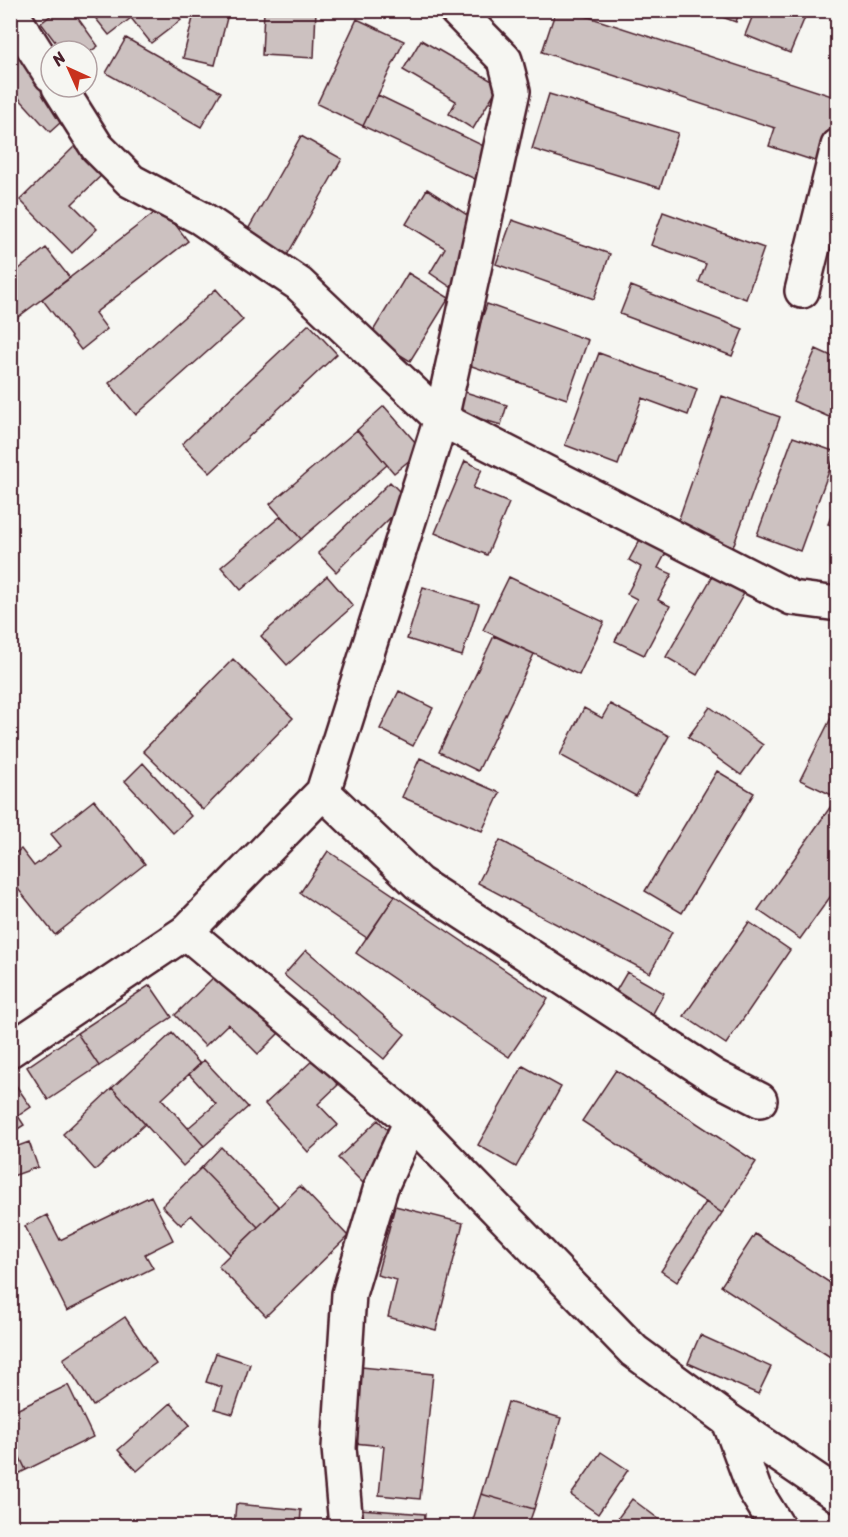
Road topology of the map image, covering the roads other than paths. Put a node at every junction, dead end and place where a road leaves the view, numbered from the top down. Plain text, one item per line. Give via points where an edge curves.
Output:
1 (456, 10) edge
2 (10, 11) edge
3 (39, 56) edge
4 (67, 99) edge
5 (837, 146) edge
6 (802, 291) dead end
7 (441, 419) junction
8 (837, 604) edge
9 (322, 792) junction
10 (186, 932) junction
11 (10, 1050) edge
12 (760, 1100) dead end
13 (411, 1121) junction
14 (729, 1421) junction
15 (837, 1495) edge
16 (346, 1527) edge
17 (777, 1527) edge

1 - 7 street via 505,60 513,91
2 - 3 street
4 - 7 street via 97,147 131,181 201,218 299,284
5 - 6 street
7 - 8 street via 792,598
7 - 9 street
9 - 10 street
9 - 12 street via 418,883 715,1077
10 - 11 street
10 - 13 street
13 - 14 street via 634,1351
13 - 16 street via 381,1187 349,1294 339,1448
14 - 15 street
14 - 17 street via 754,1489

